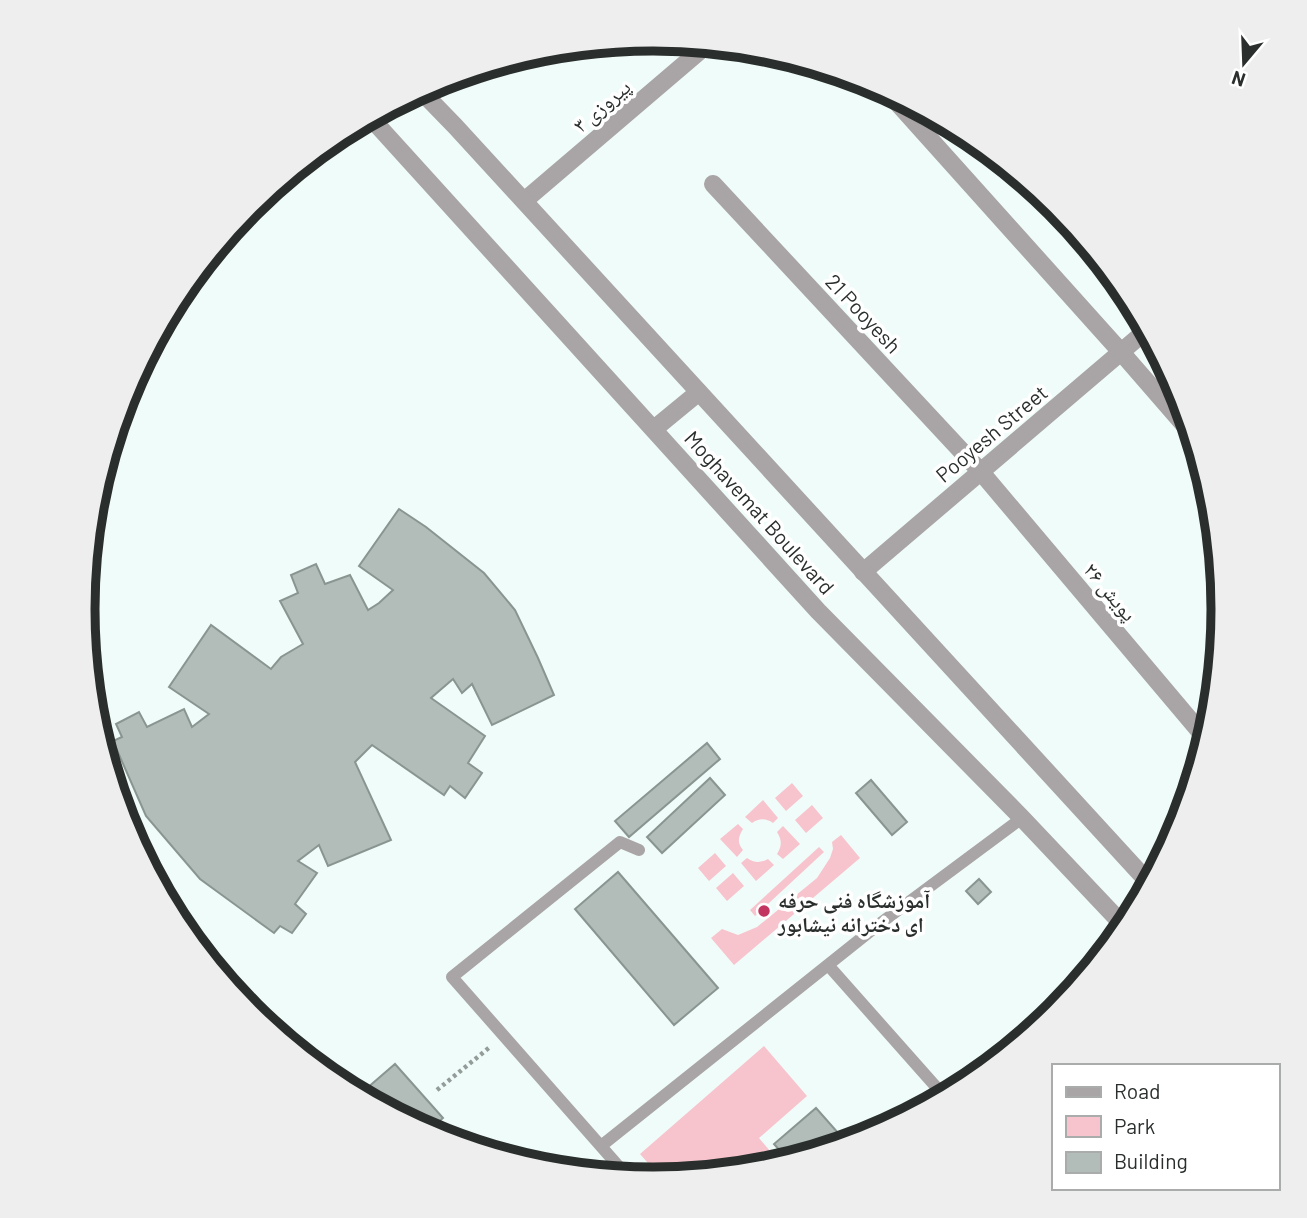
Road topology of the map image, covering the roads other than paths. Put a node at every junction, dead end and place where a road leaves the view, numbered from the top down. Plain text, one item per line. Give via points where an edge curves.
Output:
1 (698, 53) edge
2 (428, 98) edge
3 (904, 110) edge
4 (377, 124) edge
5 (713, 184) dead end
6 (524, 201) junction
7 (1140, 336) edge
8 (1121, 352) junction
9 (699, 392) junction
10 (1177, 416) edge
11 (654, 429) junction
12 (981, 472) junction
13 (863, 572) junction
14 (1198, 730) edge
15 (1022, 818) junction
16 (639, 850) dead end
17 (1143, 877) edge
18 (1118, 919) edge
19 (828, 965) junction
20 (938, 1089) edge
21 (601, 1146) junction
22 (618, 1166) edge

1 - 6 street, پیروزی ۳
2 - 6 street, Moghavemat Boulevard
3 - 8 street
4 - 11 street, Moghavemat Boulevard
5 - 12 street, 21 Pooyesh
6 - 9 street, Moghavemat Boulevard
7 - 8 street, Pooyesh Street
8 - 10 street
8 - 12 street, Pooyesh Street
9 - 11 street
9 - 13 street, Moghavemat Boulevard
11 - 15 street, Moghavemat Boulevard via 818,611
12 - 13 street, Pooyesh Street
12 - 14 street, پویش ۲۶
13 - 17 street, Moghavemat Boulevard
15 - 18 street, Moghavemat Boulevard
15 - 19 lane
16 - 21 lane via 620,842 452,977
19 - 20 lane
19 - 21 lane
21 - 22 lane

